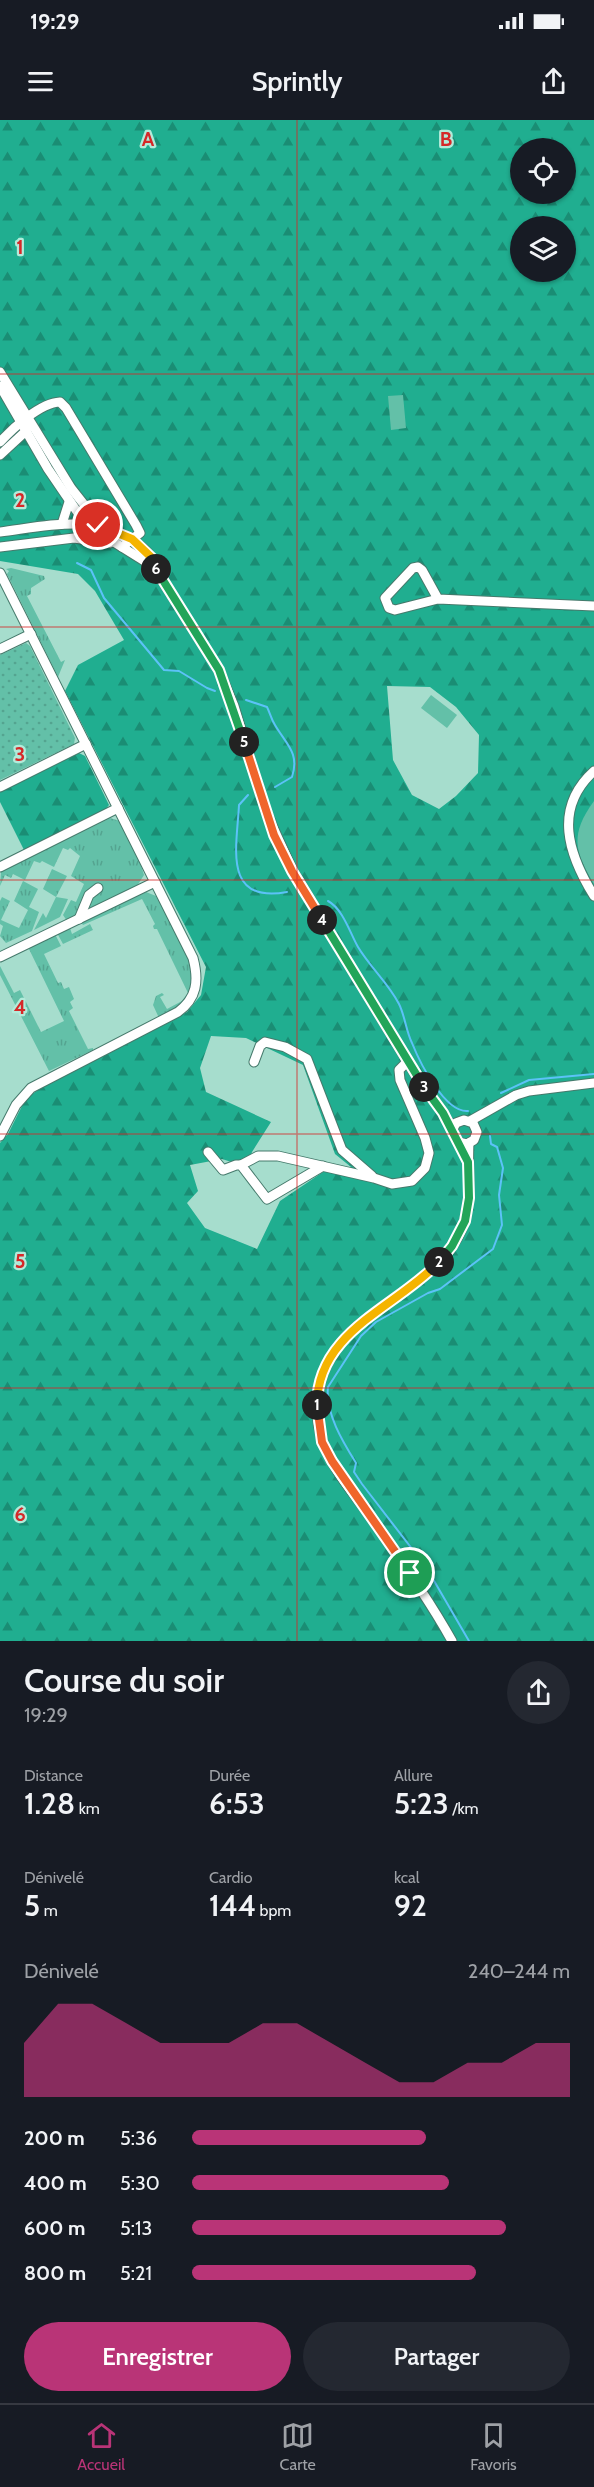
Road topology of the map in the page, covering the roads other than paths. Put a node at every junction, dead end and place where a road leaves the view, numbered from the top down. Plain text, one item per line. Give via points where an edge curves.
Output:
1 (0, 372) edge
2 (0, 386) edge
3 (25, 424) junction
4 (0, 442) edge
5 (0, 455) edge
6 (69, 502) junction
7 (62, 524) junction
8 (88, 524) junction
9 (5, 531) edge
10 (115, 531) junction
11 (132, 539) junction
12 (12, 545) junction
13 (0, 547) edge
14 (122, 547) junction
15 (154, 567) junction
16 (0, 573) edge
17 (438, 599) junction
18 (594, 606) edge
19 (31, 634) junction
20 (0, 649) edge
21 (86, 744) junction
22 (594, 771) edge
23 (0, 787) edge
24 (118, 808) junction
25 (0, 867) edge
26 (155, 882) junction
27 (98, 888) dead end
28 (594, 896) edge
29 (79, 919) junction
30 (0, 957) edge
31 (254, 1062) dead end
32 (407, 1062) junction
33 (594, 1083) edge
34 (443, 1113) junction
35 (458, 1122) junction
36 (473, 1125) junction
37 (452, 1131) junction
38 (0, 1136) edge
39 (465, 1143) junction
40 (208, 1152) dead end
41 (242, 1165) junction
42 (323, 1166) junction
43 (374, 1178) junction
44 (452, 1641) edge

1 - 3 street
2 - 3 street
3 - 4 street
3 - 5 street
3 - 6 street
3 - 10 street via 70,488
3 - 11 street via 53,403 60,402 66,408 136,525 140,533
6 - 7 street
6 - 8 street
7 - 8 street
7 - 9 street
8 - 10 street
8 - 14 street
9 - 12 street
10 - 11 street
11 - 14 street
11 - 15 street via 153,559
12 - 13 street
12 - 14 street via 74,538 102,540
14 - 15 street
15 - 32 street via 219,670 281,848
16 - 19 street
17 - 17 street via 418,567 386,598 389,608 395,610
17 - 18 street
19 - 20 street
19 - 21 street
21 - 23 street
21 - 24 street
22 - 28 street via 578,789 568,820 572,854
24 - 25 street
24 - 26 street
26 - 29 street
26 - 38 street via 193,958 197,971 194,995 168,1018 31,1088 16,1105
27 - 29 street via 89,895
29 - 30 street
31 - 43 street via 266,1041 307,1059 342,1150
32 - 34 street
32 - 43 street via 399,1070 400,1080 425,1138 428,1161 422,1173 406,1184
33 - 36 street via 516,1095
34 - 35 street
34 - 37 street
35 - 36 street
35 - 37 street
36 - 39 street via 476,1137
37 - 39 street via 454,1137
39 - 44 street via 468,1206 452,1246 436,1265 342,1340 325,1369 317,1400 320,1430 332,1461
40 - 41 street via 223,1170
41 - 42 street via 268,1155
41 - 42 street via 267,1199
42 - 43 street

